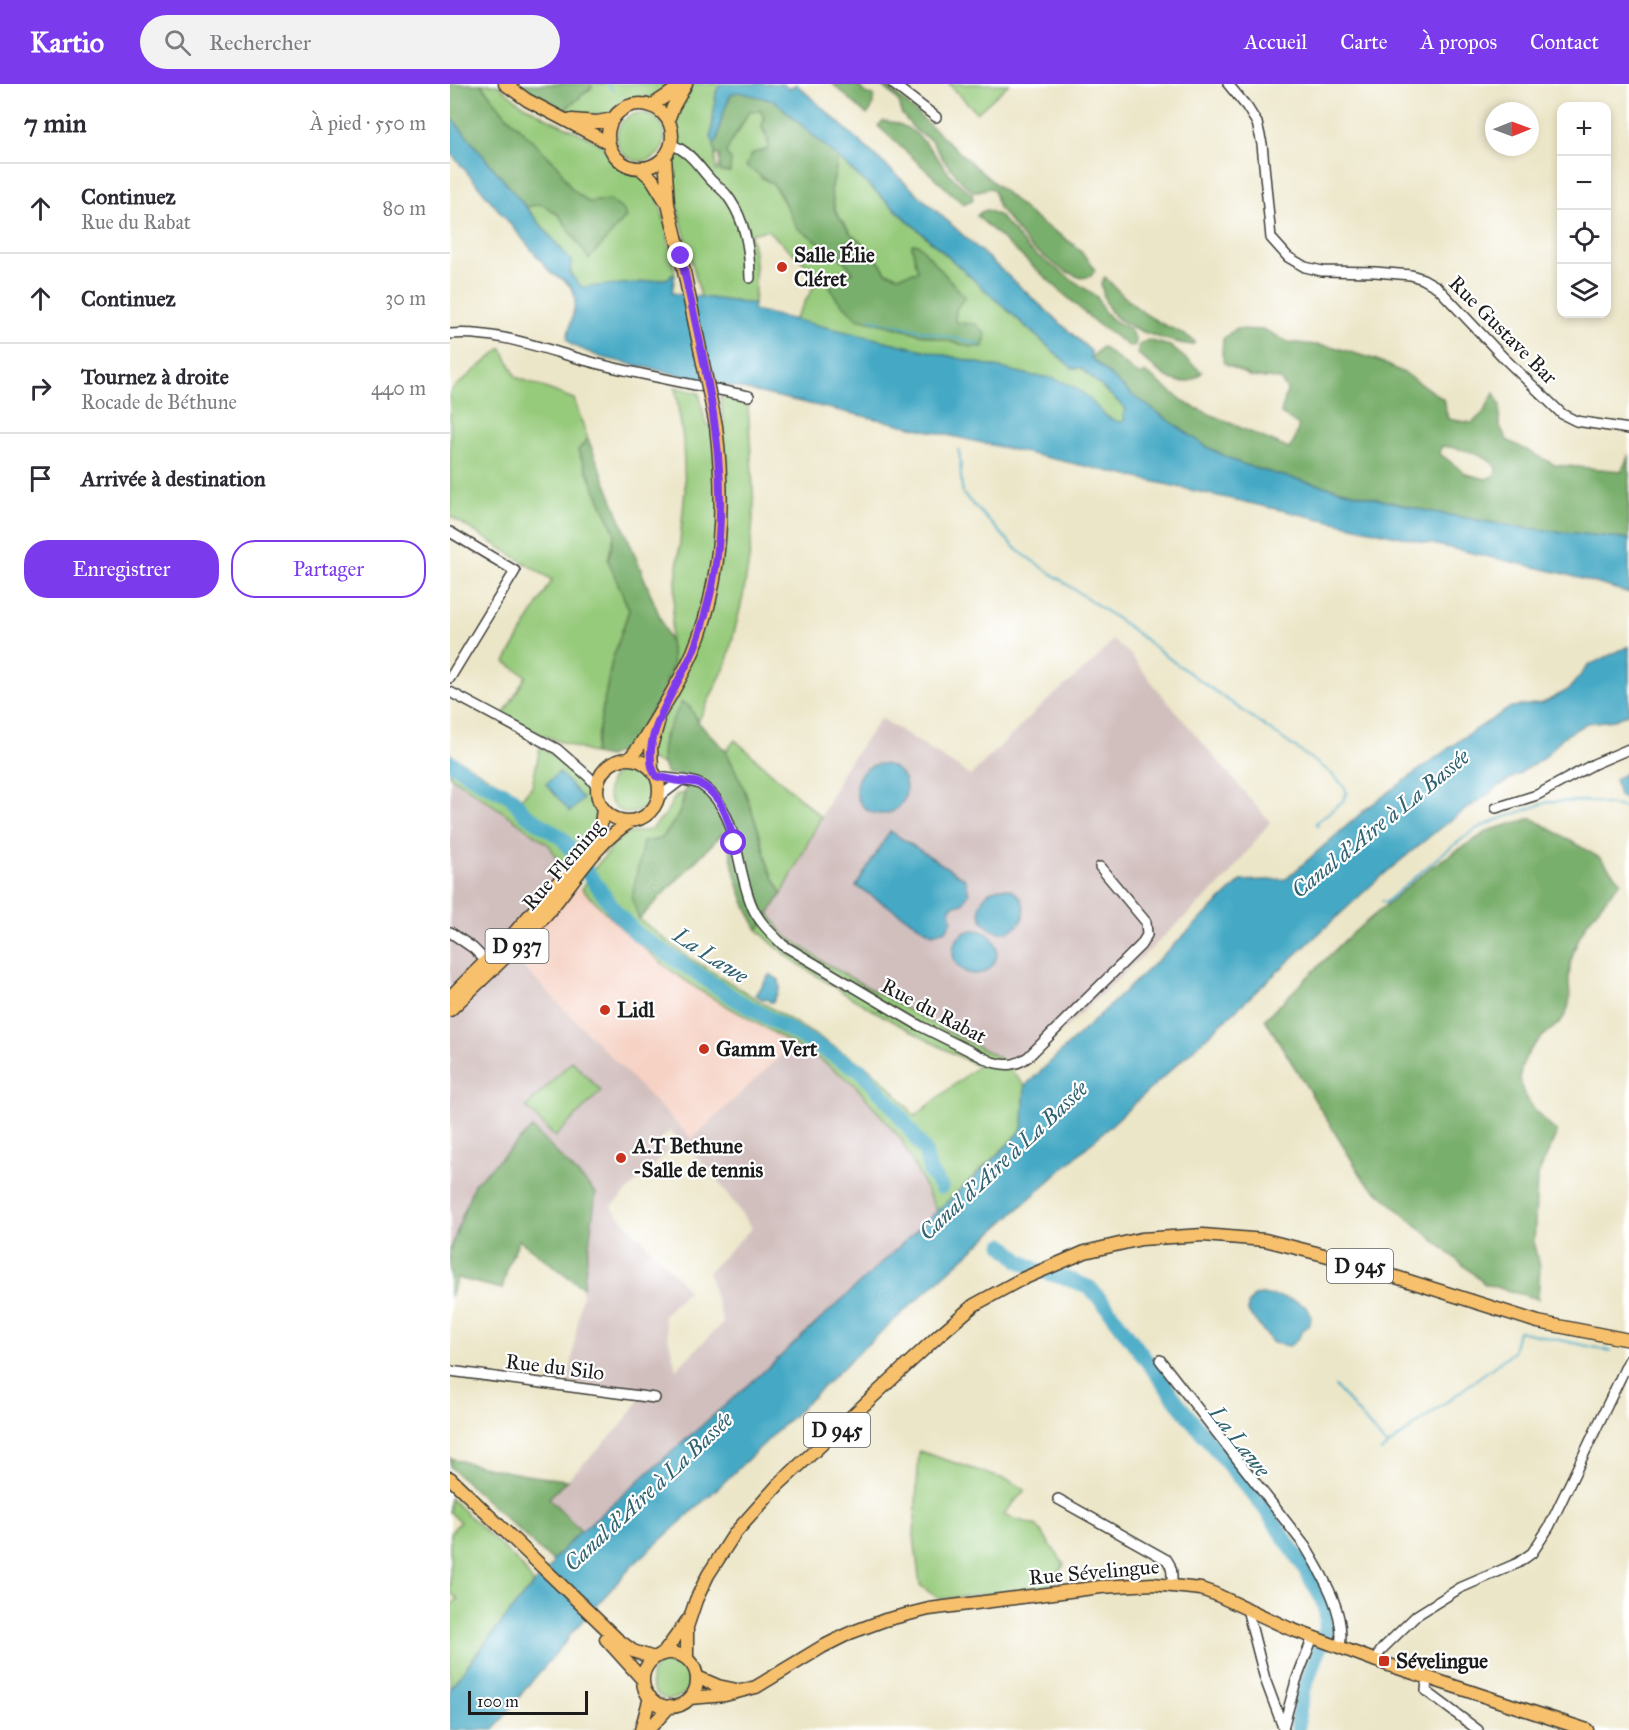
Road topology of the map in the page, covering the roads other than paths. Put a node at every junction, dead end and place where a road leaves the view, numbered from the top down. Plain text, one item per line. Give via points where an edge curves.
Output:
1 (685, 84) edge
2 (893, 84) edge
3 (1228, 84) edge
4 (506, 85) edge
5 (651, 106) junction
6 (936, 117) dead end
7 (562, 118) junction
8 (613, 119) junction
9 (668, 120) junction
10 (609, 143) junction
11 (671, 144) junction
12 (665, 156) junction
13 (640, 168) junction
14 (668, 204) junction
15 (750, 279) dead end
16 (450, 334) edge
17 (749, 396) dead end
18 (1629, 429) edge
19 (450, 532) edge
20 (450, 678) edge
21 (450, 692) edge
22 (663, 708) junction
23 (1629, 749) edge
24 (629, 759) junction
25 (654, 773) junction
26 (680, 781) junction
27 (597, 787) junction
28 (659, 798) junction
29 (1496, 808) dead end
30 (603, 809) junction
31 (630, 822) junction
32 (586, 856) junction
33 (1100, 867) dead end
34 (573, 873) junction
35 (450, 932) edge
36 (487, 962) junction
37 (450, 997) edge
38 (450, 1010) edge
39 (1629, 1340) edge
40 (1160, 1360) dead end
41 (1628, 1362) edge
42 (450, 1371) edge
43 (655, 1398) dead end
44 (450, 1478) edge
45 (450, 1488) edge
46 (1058, 1499) dead end
47 (544, 1574) junction
48 (1172, 1585) junction
49 (1247, 1609) junction
50 (690, 1615) junction
51 (594, 1623) junction
52 (1314, 1637) junction
53 (1336, 1646) junction
54 (658, 1656) junction
55 (687, 1659) junction
56 (1374, 1660) junction
57 (697, 1677) junction
58 (1427, 1678) junction
59 (644, 1680) junction
60 (741, 1691) junction
61 (650, 1697) junction
62 (690, 1698) junction
63 (670, 1706) junction
64 (1283, 1729) edge
65 (642, 1730) edge
66 (648, 1730) edge
67 (1478, 1730) edge
68 (1587, 1730) edge

1 - 5 main road
1 - 9 main road
2 - 6 street
3 - 18 street, Rue Gustave Bar via 1257,123 1272,238 1288,257 1322,271 1375,272 1423,279 1437,287 1562,414 1576,422
4 - 7 main road
5 - 8 main road via 634,105
5 - 9 main road
7 - 8 main road via 587,122
7 - 10 main road
8 - 10 main road
9 - 11 main road
10 - 13 main road via 623,164
11 - 12 main road
11 - 15 street via 693,158 727,195 744,228 750,252
12 - 13 main road
12 - 14 main road
13 - 14 main road
14 - 22 main road, bridge via 716,426 721,495 713,586 692,654
16 - 17 street via 504,339
19 - 20 street via 515,571
21 - 27 street via 557,749
22 - 24 main road
22 - 25 main road via 651,747
23 - 29 street via 1537,795
24 - 25 main road via 645,763
24 - 27 main road via 608,766
25 - 26 street, Rue du Rabat
25 - 28 main road via 660,786
26 - 28 street
26 - 33 street, Rue du Rabat via 699,783 721,803 729,819 752,908 783,945 920,1026 1004,1066 1017,1065 1028,1057 1147,935 1146,922
27 - 30 main road
28 - 31 main road via 649,814
30 - 31 main road via 615,819
30 - 32 main road, Rue Fleming / D 937 via 601,824
31 - 32 main road, Rue Fleming / D 937
32 - 34 main road, Rue Fleming / D 937
34 - 36 main road, Rue Fleming / D 937
34 - 38 main road, Rue Fleming / D 937 via 521,942
35 - 36 street
36 - 37 main road, Rue Fleming / D 937
39 - 50 main road, D 945 via 1538,1322 1336,1258 1264,1240 1203,1235 1141,1239 1085,1252 974,1305 938,1336 778,1485 735,1533 708,1575
40 - 53 street via 1305,1546 1323,1575 1340,1626 1342,1640
41 - 56 street via 1549,1527 1532,1553 1460,1588 1417,1615
42 - 43 street, Rue du Silo
44 - 47 main road
45 - 47 main road
46 - 48 street via 1167,1560 1173,1573
47 - 51 main road
48 - 49 main road, Rue Sévelingue via 1215,1594
48 - 60 main road, Rue Sévelingue via 1101,1587 929,1610 885,1620 850,1633 766,1682
49 - 52 main road, Rue Sévelingue
49 - 64 street
50 - 54 main road, D 945
50 - 55 main road, D 945
51 - 54 main road via 633,1651
51 - 59 main road
52 - 53 main road, Rue Sévelingue
52 - 64 street via 1296,1681
53 - 56 main road, Rue Sévelingue
54 - 55 main road via 676,1654
54 - 59 main road via 646,1668
55 - 57 main road
56 - 58 main road, Rue Sévelingue
57 - 60 main road
57 - 62 main road
58 - 67 street via 1426,1690
58 - 68 main road, Rue Sévelingue
59 - 61 main road
60 - 62 main road, Rue Sévelingue
61 - 63 main road
61 - 65 main road
62 - 63 main road
63 - 66 main road

